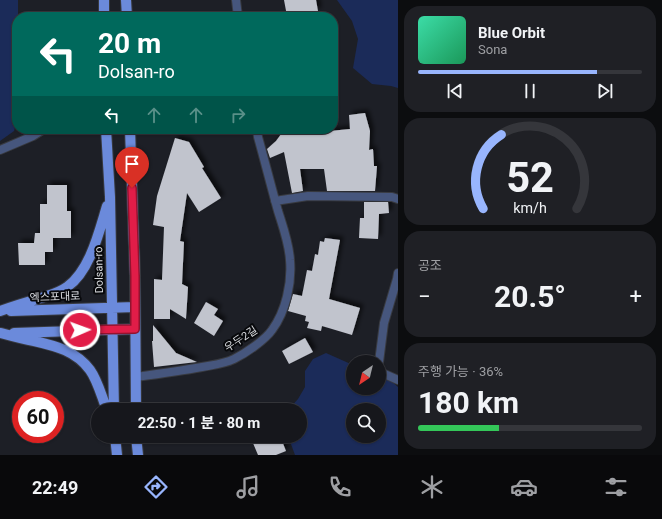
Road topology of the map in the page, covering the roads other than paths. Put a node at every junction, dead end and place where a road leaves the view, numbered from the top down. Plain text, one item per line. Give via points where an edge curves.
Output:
1 (104, 0) edge
2 (126, 0) edge
3 (236, 0) edge
4 (104, 12) edge
5 (127, 12) edge
6 (237, 12) edge
7 (36, 134) edge
8 (106, 134) edge
9 (130, 134) edge
10 (258, 134) edge
11 (0, 150) edge
12 (110, 196) junction
13 (398, 199) edge
14 (275, 201) junction
15 (398, 272) edge
16 (135, 306) junction
17 (112, 307) junction
18 (0, 311) edge
19 (112, 329) junction
20 (135, 329) junction
21 (0, 333) edge
22 (380, 355) edge
23 (386, 375) edge
24 (136, 377) junction
25 (398, 380) edge
26 (105, 403) edge
27 (114, 403) edge
28 (136, 403) edge
29 (115, 443) edge
30 (137, 443) edge
31 (115, 455) edge
32 (138, 455) edge

1 - 4 main road
2 - 5 main road
3 - 6 lane
7 - 11 lane
8 - 12 main road, Dolsan-ro
9 - 16 main road
10 - 14 lane, 우두2길
12 - 17 main road, Dolsan-ro
12 - 18 main road via 94,246 77,278 66,288 53,294
13 - 14 lane via 308,196
14 - 24 lane, 우두2길 via 287,238 290,280 283,308 268,335 234,359 222,363
15 - 22 lane via 384,323
16 - 17 main road, 엑스포대로
16 - 20 main road
17 - 18 main road, 엑스포대로
17 - 19 main road, Dolsan-ro
19 - 20 main road
19 - 21 main road
19 - 27 main road, Dolsan-ro
20 - 24 main road
21 - 26 main road via 50,344 75,355 90,370
23 - 25 lane
24 - 28 main road
29 - 31 main road
30 - 32 main road

